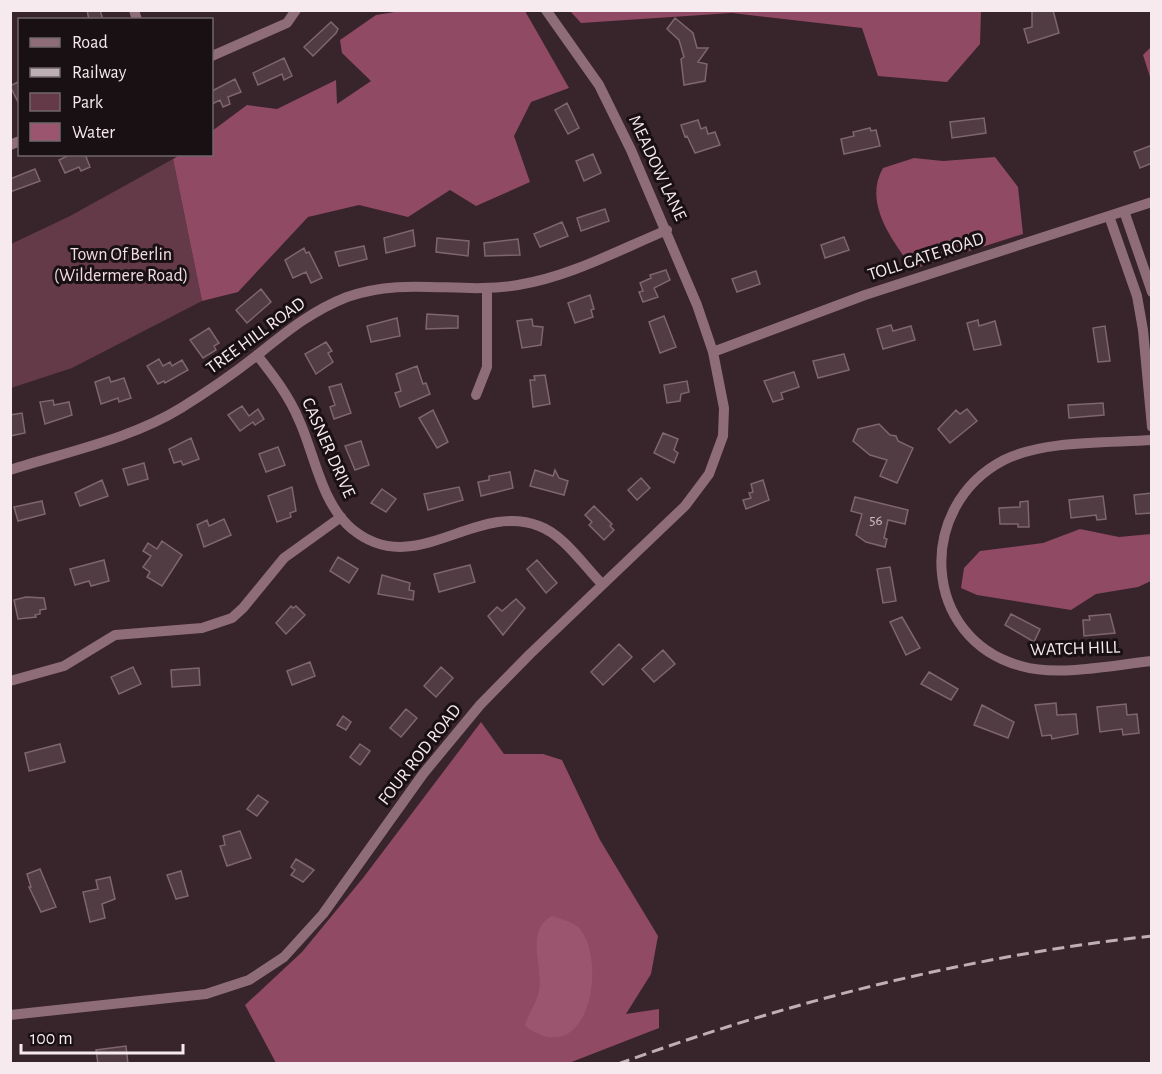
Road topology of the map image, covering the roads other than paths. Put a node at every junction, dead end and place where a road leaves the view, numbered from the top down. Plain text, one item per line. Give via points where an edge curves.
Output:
1 (296, 10) edge
2 (546, 10) edge
3 (213, 56) edge
4 (1152, 202) edge
5 (1124, 211) junction
6 (1109, 216) junction
7 (667, 230) junction
8 (1140, 256) junction
9 (1126, 260) junction
10 (487, 288) junction
11 (1152, 292) edge
12 (713, 352) junction
13 (257, 355) junction
14 (1149, 366) edge
15 (476, 395) dead end
16 (1152, 427) edge
17 (1152, 440) edge
18 (10, 470) edge
19 (340, 517) junction
20 (602, 584) junction
21 (1152, 661) edge
22 (10, 681) edge
23 (10, 1015) edge

1 - 3 street via 287,23
2 - 7 street, MEADOW LANE via 599,86
4 - 5 street, TOLL GATE ROAD
5 - 6 street, TOLL GATE ROAD
5 - 8 street
6 - 9 street
6 - 12 street, TOLL GATE ROAD via 865,294
7 - 10 street, TREE HILL ROAD via 540,280
7 - 12 street, MEADOW LANE
8 - 9 street
8 - 11 street
9 - 14 street via 1137,296
10 - 13 street, TREE HILL ROAD via 433,285 371,290 300,320
10 - 15 street via 487,367
12 - 20 street, FOUR ROD ROAD via 724,408 723,436 709,474 685,506
13 - 18 street, TREE HILL ROAD via 168,415 137,429
13 - 19 street, CASNER DRIVE via 299,419
14 - 16 street
17 - 21 street, WATCH HILL via 1039,450 990,468 955,505 943,534 941,569 948,603 956,617 981,646 999,658 1042,670
19 - 20 street, CASNER DRIVE via 368,539 405,548 490,522 541,526 556,536
19 - 22 street via 284,558 232,618 202,628 115,635 64,666
20 - 23 street, FOUR ROD ROAD via 480,705 423,774 323,914 303,938 267,969 206,994

